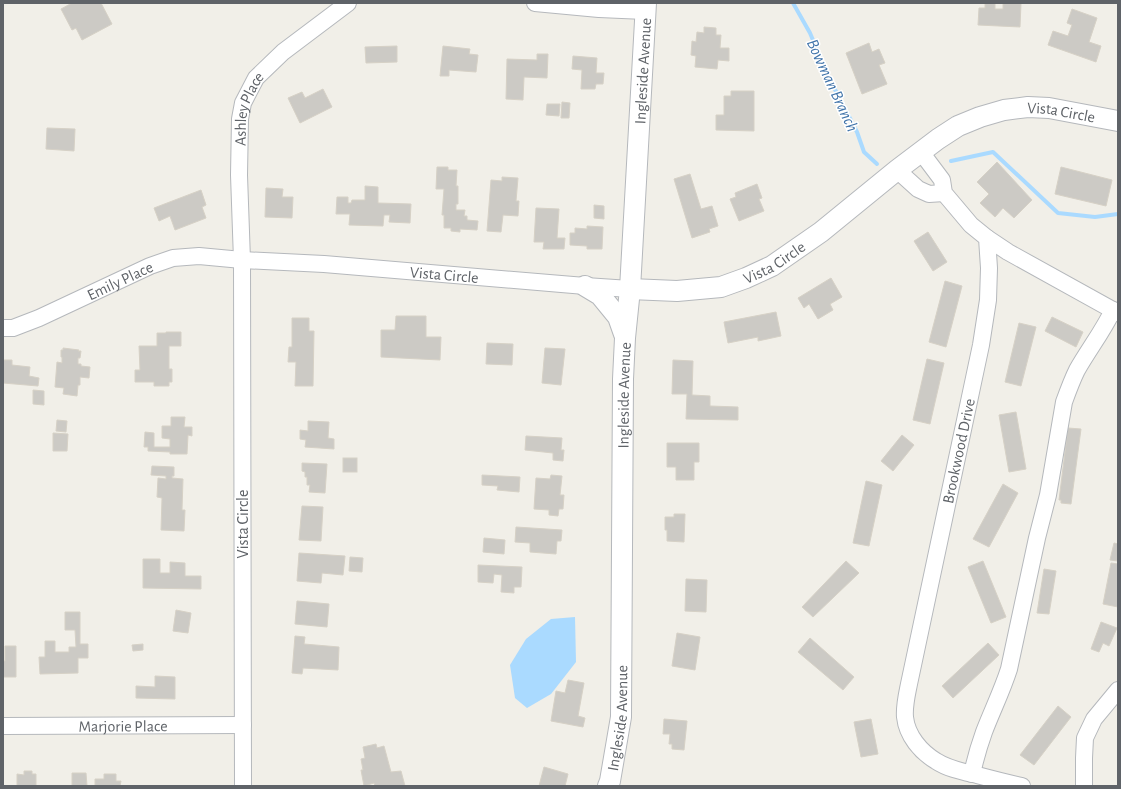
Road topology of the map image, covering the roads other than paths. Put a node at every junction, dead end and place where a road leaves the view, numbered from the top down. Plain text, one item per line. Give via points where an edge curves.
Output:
1 (348, 3) edge
2 (535, 3) edge
3 (645, 7) edge
4 (1118, 121) edge
5 (921, 152) junction
6 (897, 170) junction
7 (944, 193) junction
8 (987, 238) junction
9 (242, 260) junction
10 (585, 286) junction
11 (630, 289) junction
12 (1115, 312) edge
13 (3, 328) edge
14 (625, 338) junction
15 (1115, 701) edge
16 (242, 725) junction
17 (3, 726) edge
18 (972, 774) junction
19 (243, 786) edge
20 (608, 786) edge
21 (1022, 786) edge
22 (1084, 786) edge

1 - 9 street, Ashley Place via 283,52 256,78 243,102 240,119 239,175
2 - 3 street via 599,9
3 - 11 street, Ingleside Avenue
4 - 5 street, Vista Circle via 1049,108 1004,110 958,126
5 - 6 street, Vista Circle
5 - 7 street via 942,180
6 - 7 street via 918,189 929,194
6 - 11 street, Vista Circle via 821,232 772,266 746,278 721,287 677,291
7 - 8 street
8 - 12 street
8 - 18 street, Brookwood Drive via 988,300 981,345 908,684 905,717 913,741 929,757 938,763
9 - 10 street, Vista Circle via 395,269
9 - 13 street, Emily Place via 199,256 173,258 150,266 40,318 13,328
9 - 16 street, Vista Circle
10 - 11 street, Vista Circle
10 - 14 street via 600,295 618,317
11 - 14 street, Ingleside Avenue
12 - 18 street via 1077,370 1068,389 1048,495 1009,669 978,748
14 - 20 street, Ingleside Avenue via 621,717
15 - 22 street via 1094,719 1085,738
16 - 17 street, Marjorie Place
16 - 19 street, Vista Circle
18 - 21 street, Brookwood Drive

